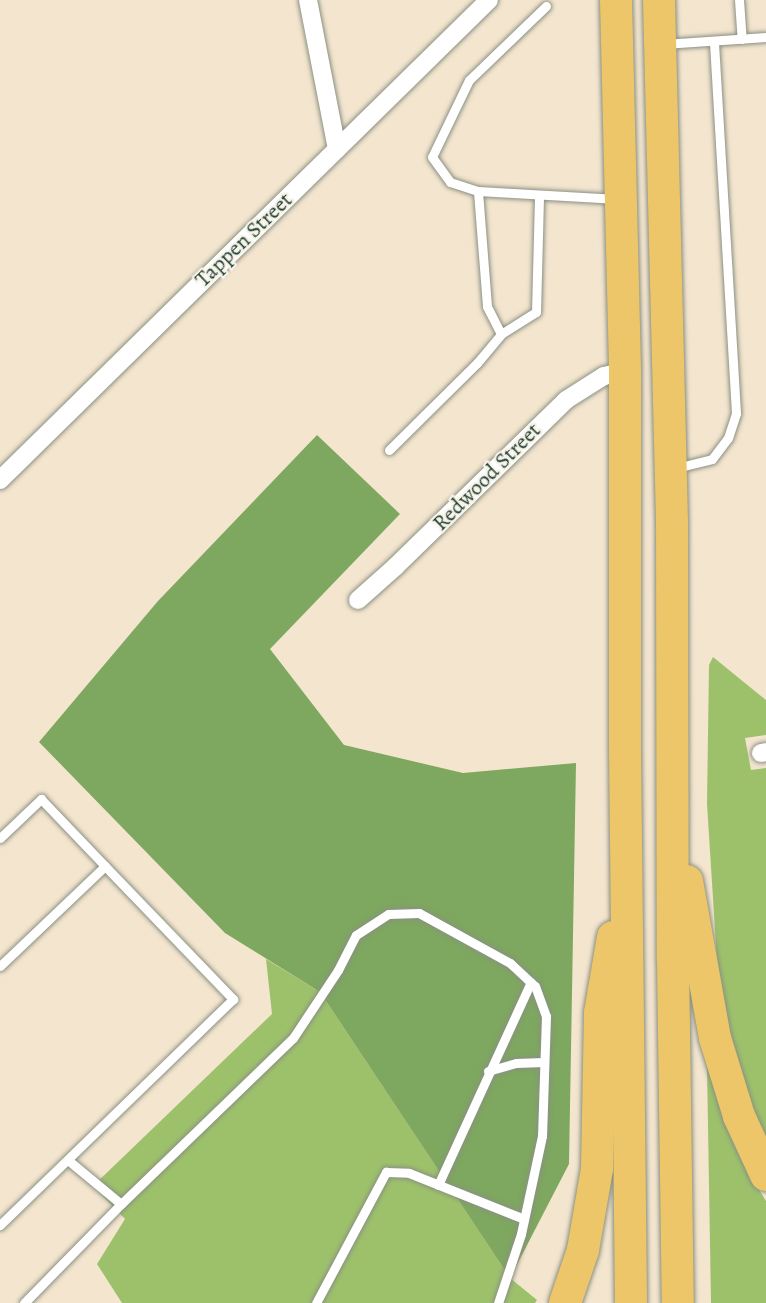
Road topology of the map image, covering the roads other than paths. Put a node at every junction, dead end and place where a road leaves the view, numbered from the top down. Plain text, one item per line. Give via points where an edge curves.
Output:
1 (308, 0) edge
2 (489, 0) edge
3 (616, 0) edge
4 (659, 0) edge
5 (739, 0) edge
6 (546, 6) dead end
7 (766, 37) edge
8 (742, 39) junction
9 (714, 42) junction
10 (660, 44) junction
11 (337, 149) junction
12 (477, 190) junction
13 (539, 195) junction
14 (620, 199) junction
15 (501, 334) junction
16 (625, 371) junction
17 (389, 450) dead end
18 (670, 469) junction
19 (0, 480) edge
20 (358, 600) dead end
21 (673, 797) junction
22 (0, 838) edge
23 (626, 856) junction
24 (105, 866) junction
25 (0, 966) edge
26 (531, 982) junction
27 (544, 1062) junction
28 (488, 1071) junction
29 (68, 1160) junction
30 (766, 1175) edge
31 (438, 1185) junction
32 (121, 1204) junction
33 (524, 1219) junction
34 (0, 1225) edge
35 (24, 1303) edge
36 (316, 1303) edge
37 (498, 1303) edge
38 (565, 1303) edge
39 (631, 1303) edge
40 (678, 1303) edge

1 - 11 street
2 - 11 street, Tappen Street
3 - 14 highway
4 - 10 highway
5 - 8 lane
6 - 12 lane via 469,80 432,157 450,182
7 - 8 lane
8 - 9 lane
9 - 10 lane
9 - 18 lane via 736,413 728,438 712,459
10 - 18 highway
11 - 19 street, Tappen Street
12 - 13 lane
12 - 15 lane via 487,306
13 - 14 lane
13 - 15 lane via 536,312
14 - 16 highway
15 - 17 lane
16 - 20 street, Redwood Street via 592,382 566,400
16 - 23 highway
18 - 21 highway
21 - 30 highway via 715,1038 739,1116
21 - 40 highway
22 - 24 lane via 41,799
23 - 38 highway via 600,1013 596,1178 583,1250
23 - 39 highway
24 - 25 lane
24 - 29 lane via 233,999
26 - 27 lane via 546,1016
26 - 28 lane
26 - 32 lane via 510,963 419,914 388,914 356,935 293,1038
27 - 28 lane via 516,1063
27 - 33 lane via 542,1136
28 - 31 lane
29 - 32 lane
29 - 34 lane
31 - 33 lane
31 - 36 lane via 409,1173 386,1172
32 - 35 lane
33 - 37 lane

